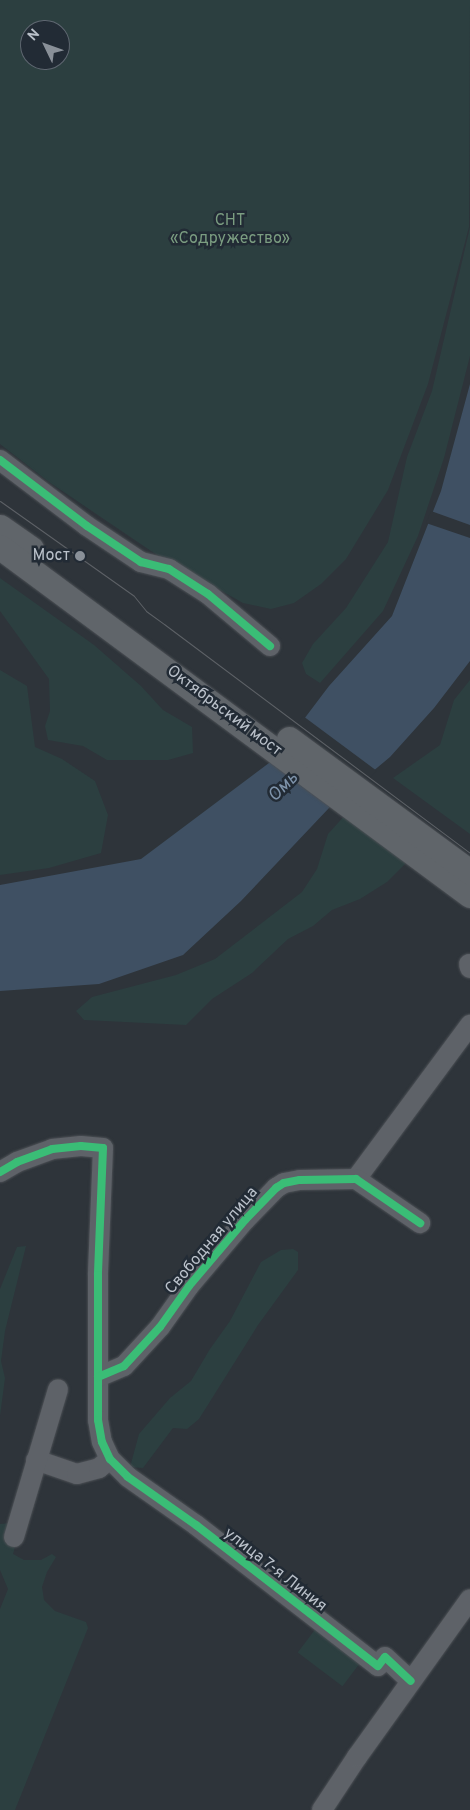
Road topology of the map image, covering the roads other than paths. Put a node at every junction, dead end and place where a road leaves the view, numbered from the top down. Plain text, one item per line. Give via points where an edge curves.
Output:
1 (0, 460) edge
2 (0, 527) edge
3 (0, 547) edge
4 (270, 646) dead end
5 (470, 872) edge
6 (470, 895) edge
7 (470, 1025) edge
8 (0, 1172) edge
9 (356, 1179) junction
10 (420, 1223) dead end
11 (98, 1377) junction
12 (58, 1389) dead end
13 (36, 1460) junction
14 (114, 1464) junction
15 (14, 1537) dead end
16 (470, 1599) edge
17 (411, 1681) junction
18 (322, 1810) edge

1 - 4 street via 141,562 169,569 208,594
2 - 5 main road, Октябрьский мост
3 - 6 main road, Октябрьский мост
7 - 9 street
8 - 11 street via 52,1149 103,1148
9 - 10 street
9 - 11 street, Свободная улица via 300,1180 276,1188 245,1220 189,1286 160,1327 124,1366
11 - 14 street via 98,1420 102,1442
12 - 13 street
13 - 14 street via 78,1474
13 - 15 street
14 - 17 street, улица 7-я Линия via 378,1666 384,1657
16 - 17 street
17 - 18 street

